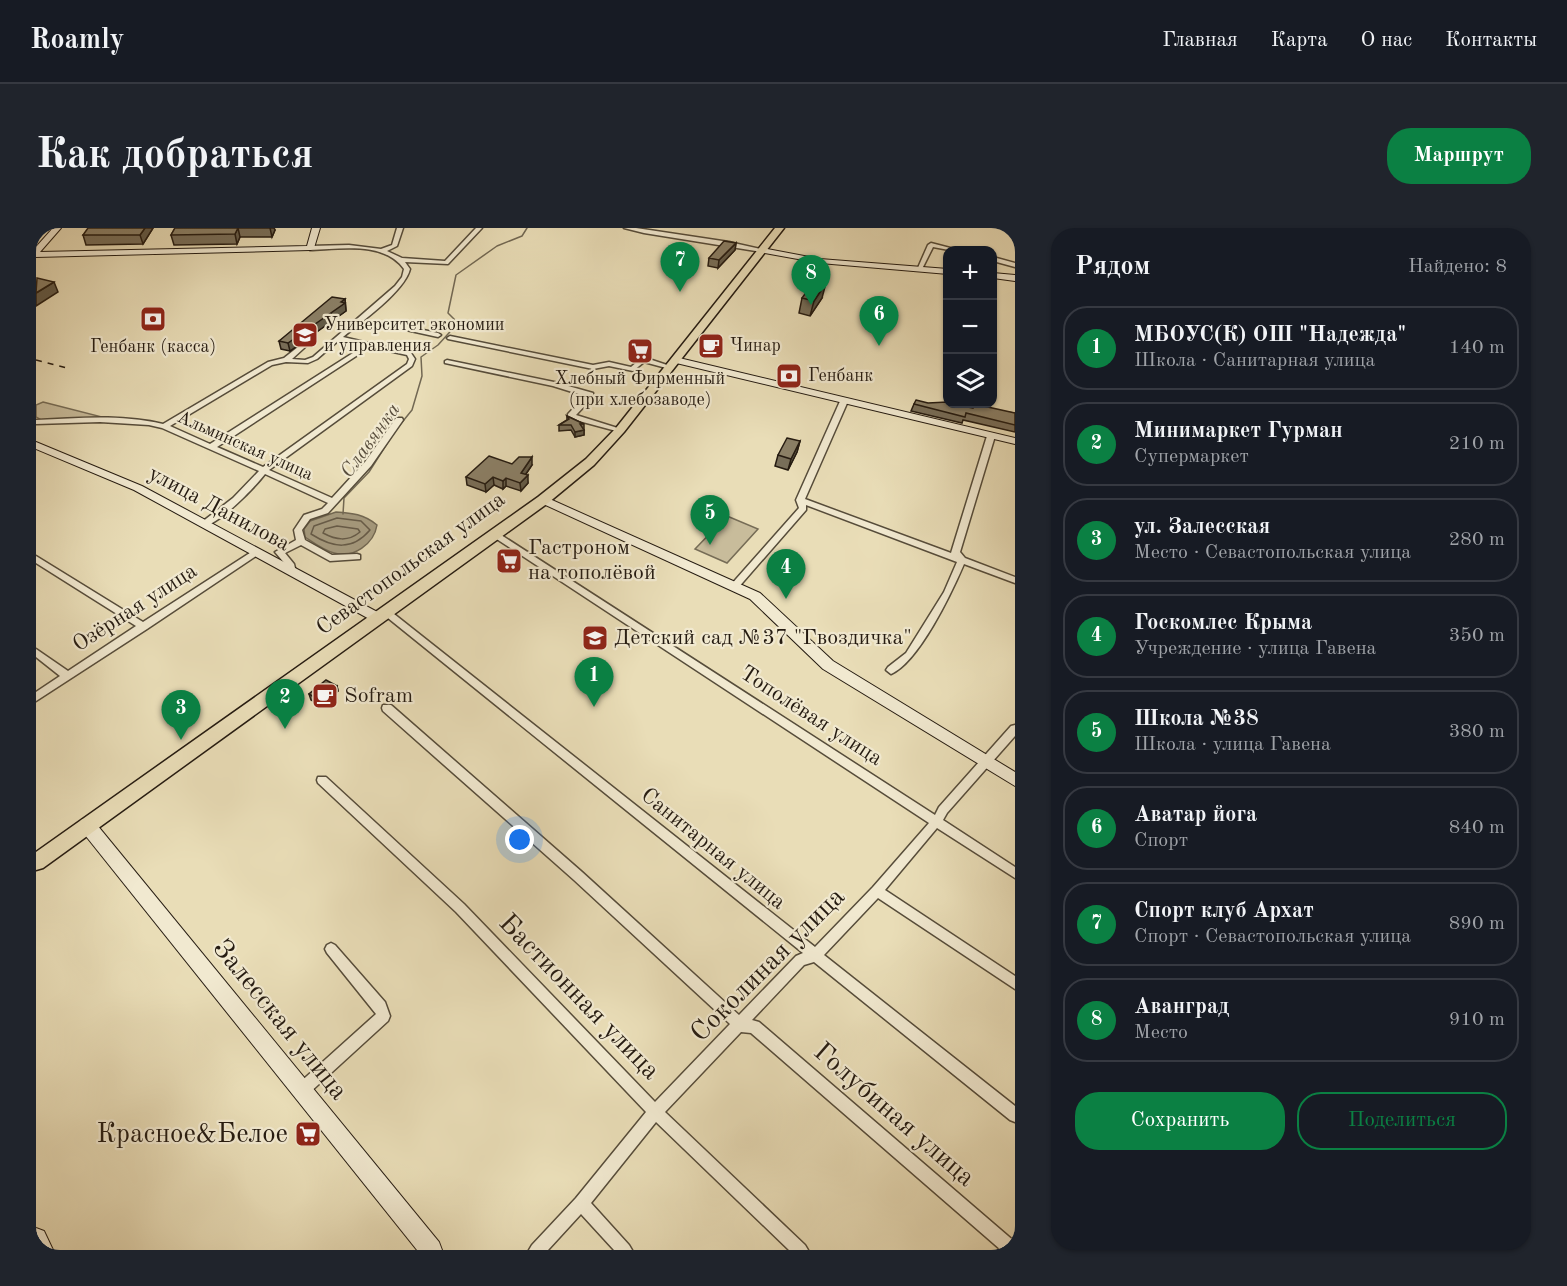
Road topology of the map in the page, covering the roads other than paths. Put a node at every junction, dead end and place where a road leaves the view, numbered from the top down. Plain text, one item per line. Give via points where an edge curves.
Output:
1 (57, 228) edge
2 (316, 228) edge
3 (400, 228) edge
4 (479, 228) edge
5 (627, 228) edge
6 (780, 228) edge
7 (310, 248) junction
8 (943, 248) edge
9 (383, 250) junction
10 (762, 250) junction
11 (36, 253) edge
12 (401, 260) junction
13 (997, 261) edge
14 (1015, 265) edge
15 (918, 269) junction
16 (943, 272) edge
17 (997, 276) edge
18 (1015, 278) edge
19 (399, 327) dead end
20 (438, 335) dead end
21 (312, 338) dead end
22 (337, 338) junction
23 (450, 338) dead end
24 (368, 346) junction
25 (286, 360) junction
26 (447, 362) dead end
27 (672, 364) junction
28 (844, 400) junction
29 (399, 420) dead end
30 (36, 422) edge
31 (164, 426) junction
32 (620, 430) junction
33 (991, 436) junction
34 (1015, 441) edge
35 (36, 445) edge
36 (211, 447) junction
37 (263, 471) junction
38 (543, 500) junction
39 (800, 500) junction
40 (333, 502) junction
41 (205, 524) junction
42 (495, 534) junction
43 (301, 541) junction
44 (256, 552) junction
45 (357, 557) dead end
46 (36, 560) edge
47 (962, 560) junction
48 (292, 572) junction
49 (1015, 580) edge
50 (734, 587) junction
51 (382, 615) junction
52 (144, 627) junction
53 (36, 652) edge
54 (891, 670) dead end
55 (67, 676) junction
56 (36, 697) edge
57 (387, 708) dead end
58 (1015, 729) edge
59 (986, 763) junction
60 (322, 780) dead end
61 (1015, 780) edge
62 (937, 821) junction
63 (87, 825) junction
64 (37, 858) edge
65 (1015, 873) edge
66 (877, 891) junction
67 (331, 948) dead end
68 (815, 956) junction
69 (1015, 983) edge
70 (740, 1025) junction
71 (302, 1090) junction
72 (656, 1112) junction
73 (1015, 1115) edge
74 (581, 1203) junction
75 (36, 1239) edge
76 (42, 1250) edge
77 (431, 1250) edge
78 (537, 1250) edge
79 (624, 1250) edge
80 (800, 1250) edge
81 (1013, 1250) edge

1 - 11 main road
2 - 7 main road
3 - 9 street via 394,246
4 - 12 street via 446,263
5 - 10 street
6 - 10 main road, Севастопольская улица
7 - 9 street
7 - 11 main road
8 - 15 street via 931,245
9 - 12 street
10 - 15 main road via 820,261
10 - 27 main road, Севастопольская улица
12 - 22 street via 406,273 398,287
13 - 14 street
15 - 16 main road
17 - 18 main road
19 - 20 street
21 - 25 street
22 - 24 street
22 - 25 street via 310,361
23 - 27 street via 628,375 643,359
24 - 36 street
24 - 37 street via 409,354 410,365
25 - 31 street via 270,363
26 - 32 street via 543,381 590,395 571,416
27 - 28 main road
27 - 32 main road, Севастопольская улица
28 - 33 main road
28 - 39 street
29 - 40 street via 368,464
30 - 31 street, Альминская улица via 106,421
31 - 36 street, Альминская улица
32 - 38 main road, Севастопольская улица via 590,462
33 - 34 main road
33 - 47 street via 955,553
35 - 41 main road, улица Данилова via 138,488
36 - 37 street, Альминская улица
37 - 40 street, Альминская улица
37 - 41 street via 237,501
38 - 42 main road, Севастопольская улица
38 - 50 main road
39 - 47 street
39 - 50 street via 803,508
40 - 43 street via 325,511 307,517 298,530
41 - 44 main road, улица Данилова
42 - 51 main road, Севастопольская улица
42 - 62 street, Тополёвая улица
43 - 45 street via 330,558
43 - 48 street via 279,552
44 - 48 main road, улица Данилова
44 - 52 street, Озёрная улица
46 - 52 street
47 - 49 street
47 - 54 street via 948,592 909,655
48 - 51 main road, улица Данилова
50 - 59 main road via 754,596 828,665
51 - 63 main road, Севастопольская улица
51 - 68 street, Санитарная улица
52 - 55 street, Озёрная улица
53 - 55 street
55 - 56 street, Озёрная улица
57 - 70 street, Голубиная улица
58 - 59 street, Соколиная улица
59 - 61 main road
59 - 62 street, Соколиная улица
60 - 72 street, Бастионная улица via 460,908
62 - 65 street, Тополёвая улица
62 - 66 street, Соколиная улица
63 - 64 main road, Севастопольская улица
63 - 71 main road, Залесская улица
66 - 68 street, Соколиная улица
66 - 69 street
67 - 71 street via 380,1007 383,1016
68 - 70 street, Соколиная улица via 800,960
68 - 73 street, Санитарная улица
70 - 72 street, Соколиная улица
70 - 81 street, Голубиная улица via 754,1027
71 - 77 main road, Залесская улица
72 - 74 street, Соколиная улица
72 - 80 street, Бастионная улица
74 - 78 street, Соколиная улица
74 - 79 street
75 - 76 main road

